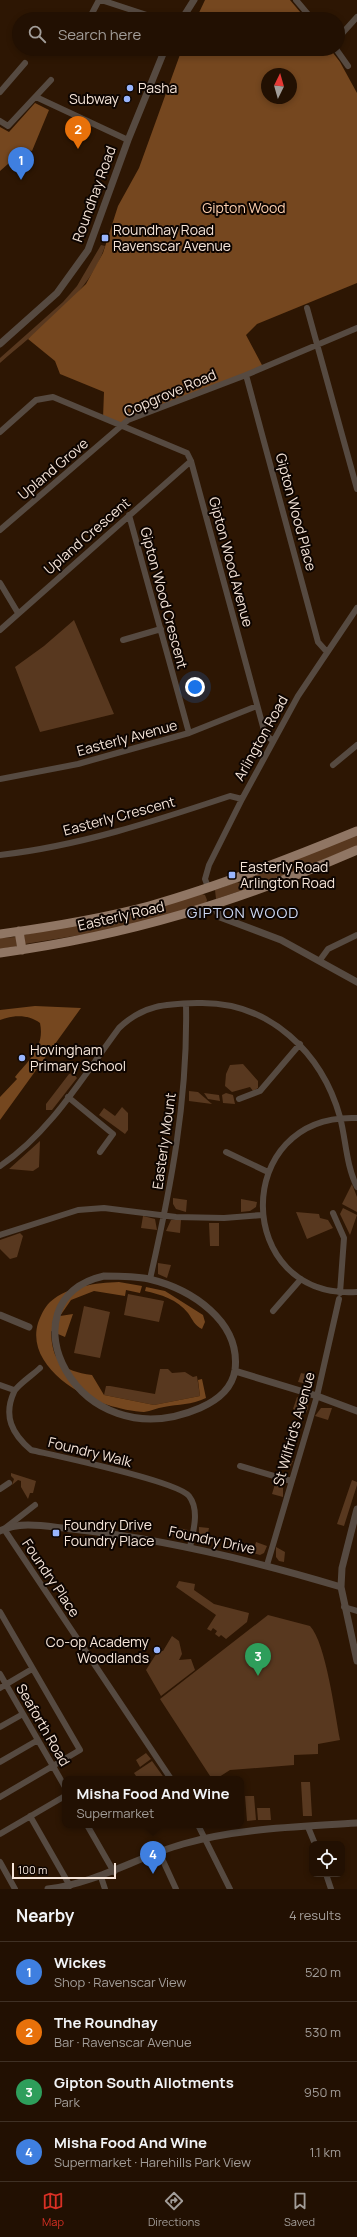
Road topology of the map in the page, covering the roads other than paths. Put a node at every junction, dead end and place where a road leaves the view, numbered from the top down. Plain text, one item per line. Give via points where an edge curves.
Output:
1 (100, 0) edge
2 (194, 0) edge
3 (296, 0) edge
4 (92, 12) edge
5 (137, 12) edge
6 (186, 12) edge
7 (306, 12) edge
8 (357, 17) edge
9 (345, 30) edge
10 (162, 56) edge
11 (341, 56) edge
12 (25, 63) dead end
13 (348, 66) dead end
14 (51, 80) dead end
15 (0, 92) edge
16 (36, 97) junction
17 (0, 121) edge
18 (128, 140) junction
19 (307, 308) dead end
20 (357, 328) edge
21 (0, 344) edge
22 (317, 345) junction
23 (246, 375) junction
24 (122, 426) junction
25 (0, 432) edge
26 (191, 461) junction
27 (357, 489) edge
28 (129, 515) junction
29 (0, 530) edge
30 (0, 583) edge
31 (357, 608) edge
32 (18, 613) junction
33 (160, 629) junction
34 (0, 630) edge
35 (123, 640) dead end
36 (327, 652) junction
37 (257, 706) junction
38 (189, 733) junction
39 (273, 741) junction
40 (357, 745) edge
41 (333, 765) dead end
42 (0, 779) edge
43 (242, 799) junction
44 (357, 831) edge
45 (357, 850) edge
46 (0, 855) edge
47 (208, 888) junction
48 (214, 906) junction
49 (19, 931) junction
50 (0, 934) edge
51 (357, 936) edge
52 (22, 950) junction
53 (0, 953) edge
54 (320, 960) junction
55 (357, 982) edge
56 (186, 1004) junction
57 (300, 1044) junction
58 (68, 1097) junction
59 (239, 1099) dead end
60 (340, 1117) junction
61 (357, 1118) edge
62 (100, 1152) dead end
63 (226, 1152) dead end
64 (0, 1166) edge
65 (268, 1172) junction
66 (357, 1187) edge
67 (333, 1213) dead end
68 (164, 1215) junction
69 (262, 1215) junction
70 (0, 1235) edge
71 (150, 1279) junction
72 (301, 1279) junction
73 (70, 1284) dead end
74 (357, 1292) edge
75 (340, 1296) junction
76 (273, 1311) dead end
77 (0, 1315) edge
78 (30, 1327) dead end
79 (40, 1368) dead end
80 (235, 1371) junction
81 (0, 1385) edge
82 (14, 1390) junction
83 (317, 1396) junction
84 (86, 1405) dead end
85 (357, 1411) edge
86 (240, 1466) dead end
87 (291, 1481) junction
88 (9, 1483) dead end
89 (0, 1490) edge
90 (35, 1505) dead end
91 (356, 1513) edge
92 (2, 1530) edge
93 (190, 1547) junction
94 (267, 1565) junction
95 (341, 1587) junction
96 (344, 1607) junction
97 (357, 1611) edge
98 (0, 1612) edge
99 (357, 1661) edge
100 (32, 1669) junction
101 (0, 1674) edge
102 (6, 1685) junction
103 (0, 1688) edge
104 (23, 1714) junction
105 (0, 1727) edge
106 (38, 1740) junction
107 (0, 1762) edge
108 (53, 1766) junction
109 (169, 1776) edge
110 (62, 1782) edge
111 (0, 1797) edge
112 (62, 1798) edge
113 (30, 1816) junction
114 (357, 1823) edge
115 (308, 1827) junction
116 (89, 1828) edge
117 (200, 1828) edge
118 (0, 1834) edge
119 (206, 1838) junction
120 (314, 1841) edge
121 (159, 1852) junction
122 (0, 1862) edge
123 (114, 1872) junction
124 (101, 1877) junction
125 (327, 1877) edge
126 (70, 1886) junction
127 (62, 1888) edge
128 (15, 1889) edge
129 (48, 1889) edge
130 (105, 1889) edge
131 (176, 1889) edge
132 (230, 1889) edge
133 (331, 1889) edge

1 - 4 street
1 - 5 street
2 - 6 street
3 - 7 street
8 - 9 street
10 - 18 street, Roundhay Road
11 - 13 street
12 - 15 street
14 - 16 street
16 - 17 street via 8,126
16 - 18 street
18 - 21 street, Roundhay Road via 98,228 80,264 57,293
19 - 22 street
20 - 22 street, Copgrove Road
22 - 23 street, Copgrove Road
22 - 27 street
23 - 24 street, Copgrove Road via 128,420
23 - 36 street, Gipton Wood Place via 318,642
24 - 25 street, Copgrove Road via 53,397 36,400
24 - 26 street via 187,454
24 - 29 street, Upland Grove
26 - 28 street, Upland Crescent
26 - 37 street, Gipton Wood Avenue
28 - 32 street, Upland Crescent
28 - 33 street, Gipton Wood Crescent
30 - 32 street
31 - 36 street, Arlington Road
32 - 34 street, Upland Crescent
33 - 35 street
33 - 38 street, Gipton Wood Crescent
36 - 39 street, Arlington Road
37 - 38 street, Easterly Avenue
37 - 39 street, Gipton Wood Avenue via 265,734
38 - 42 street, Easterly Avenue via 78,764
39 - 43 street, Arlington Road
40 - 41 street
43 - 46 street, Easterly Crescent via 230,796 150,823
43 - 47 street, Arlington Road via 209,865 205,879
44 - 47 main road, Easterly Road
45 - 48 main road, Easterly Road via 304,873
47 - 49 main road, Easterly Road via 149,906
48 - 52 main road, Easterly Road via 88,939
48 - 54 street via 220,917 281,940
49 - 50 main road, Easterly Road
49 - 52 main road
51 - 54 street via 328,949
52 - 53 main road, Easterly Road
54 - 55 street
56 - 57 street via 207,1003 251,1013 270,1022
56 - 58 street via 153,1007 130,1018 119,1028
56 - 68 street, Easterly Mount via 187,1047 183,1102 178,1145
57 - 59 street via 260,1091
57 - 60 street via 325,1080
58 - 62 street via 113,1134
58 - 64 street via 30,1141
60 - 61 street
60 - 65 street via 317,1123 296,1135 280,1151
60 - 66 street via 351,1175
63 - 65 street
65 - 69 street via 262,1193
67 - 75 street, St Wilfrid's Avenue via 344,1238
68 - 69 street via 224,1218
68 - 70 street via 104,1208 78,1210
68 - 71 street, Easterly Mount
69 - 72 street via 266,1234 275,1251 286,1266
71 - 73 street via 104,1276
71 - 80 street via 194,1298 216,1316 232,1343
72 - 75 street
72 - 76 street
74 - 75 street
75 - 83 street, St Wilfrid's Avenue
77 - 78 street
79 - 82 street
80 - 83 street
80 - 84 street via 221,1397 194,1411 176,1416 125,1418
81 - 82 street
82 - 93 street, Foundry Walk via 10,1412 12,1429 18,1439 31,1450 158,1481 180,1489 189,1496 195,1522
83 - 85 street
83 - 87 street, St Wilfrid's Avenue
86 - 87 street
87 - 94 street, St Wilfrid's Avenue
88 - 89 street
90 - 92 street
91 - 95 street via 342,1568
92 - 93 street, Foundry Drive via 37,1525 94,1531
92 - 109 street, Foundry Place
93 - 94 street, Foundry Drive
94 - 95 street, Foundry Drive
95 - 96 street
96 - 97 street
96 - 99 street
98 - 100 street
100 - 102 street
100 - 108 street via 80,1750
101 - 102 street, Seaforth Road
102 - 103 street
102 - 104 street, Seaforth Road
104 - 105 street
104 - 106 street, Seaforth Road
106 - 107 street
106 - 108 street, Seaforth Road
108 - 110 street, Seaforth Road
108 - 111 street
112 - 113 street
113 - 118 street
113 - 126 street
114 - 115 street
115 - 119 street via 231,1833
115 - 120 street
116 - 123 street
117 - 119 street
119 - 121 street
119 - 132 street
121 - 123 street
121 - 131 street
122 - 128 street
123 - 124 street
124 - 126 street
124 - 130 street
125 - 133 street
126 - 127 street
127 - 129 street

